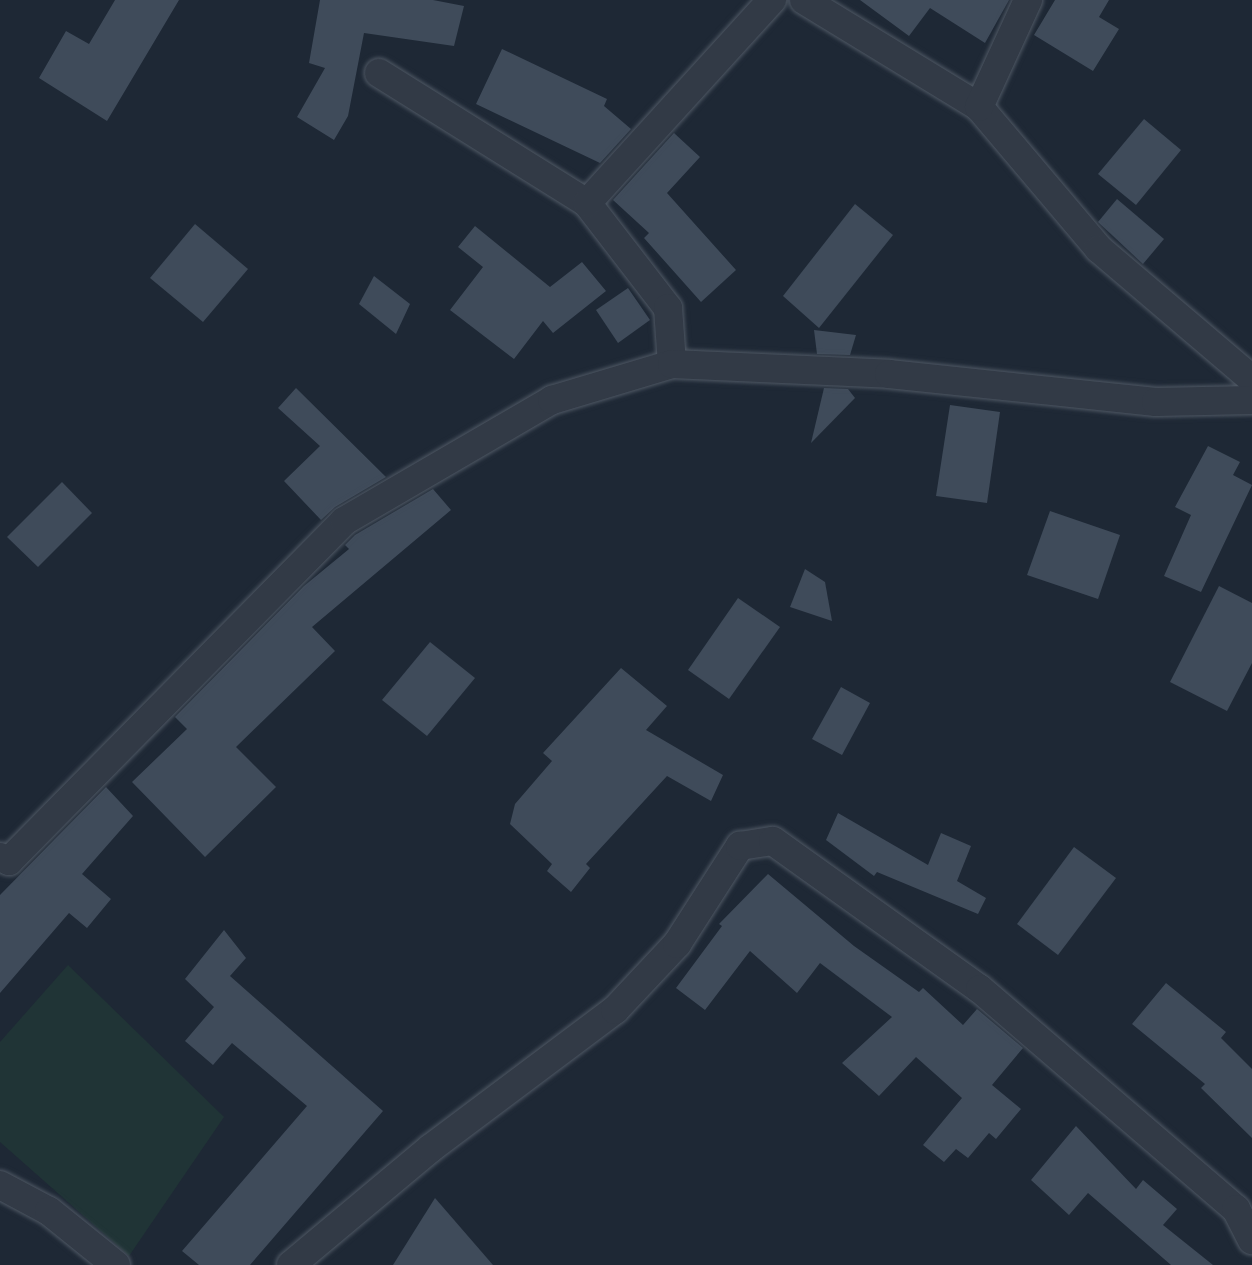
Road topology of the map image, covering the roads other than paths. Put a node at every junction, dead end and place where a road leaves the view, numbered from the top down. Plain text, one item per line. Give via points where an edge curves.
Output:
1 (772, 0) edge
2 (804, 0) edge
3 (1028, 0) edge
4 (379, 73) dead end
5 (979, 107) junction
6 (587, 203) junction
7 (672, 364) junction
8 (1252, 379) edge
9 (1252, 400) edge
10 (0, 857) edge
11 (0, 1185) edge
12 (1252, 1240) edge
13 (116, 1265) edge
14 (291, 1265) edge

1 - 6 street
2 - 5 street
3 - 5 street
4 - 6 street
5 - 8 street via 1099,249
6 - 7 street via 668,308
7 - 9 street via 889,374 1156,402
7 - 10 street via 552,400 344,521 9,861
11 - 13 street via 49,1211
12 - 14 street via 1236,1209 980,989 773,841 740,846 677,944 615,1010 431,1148

